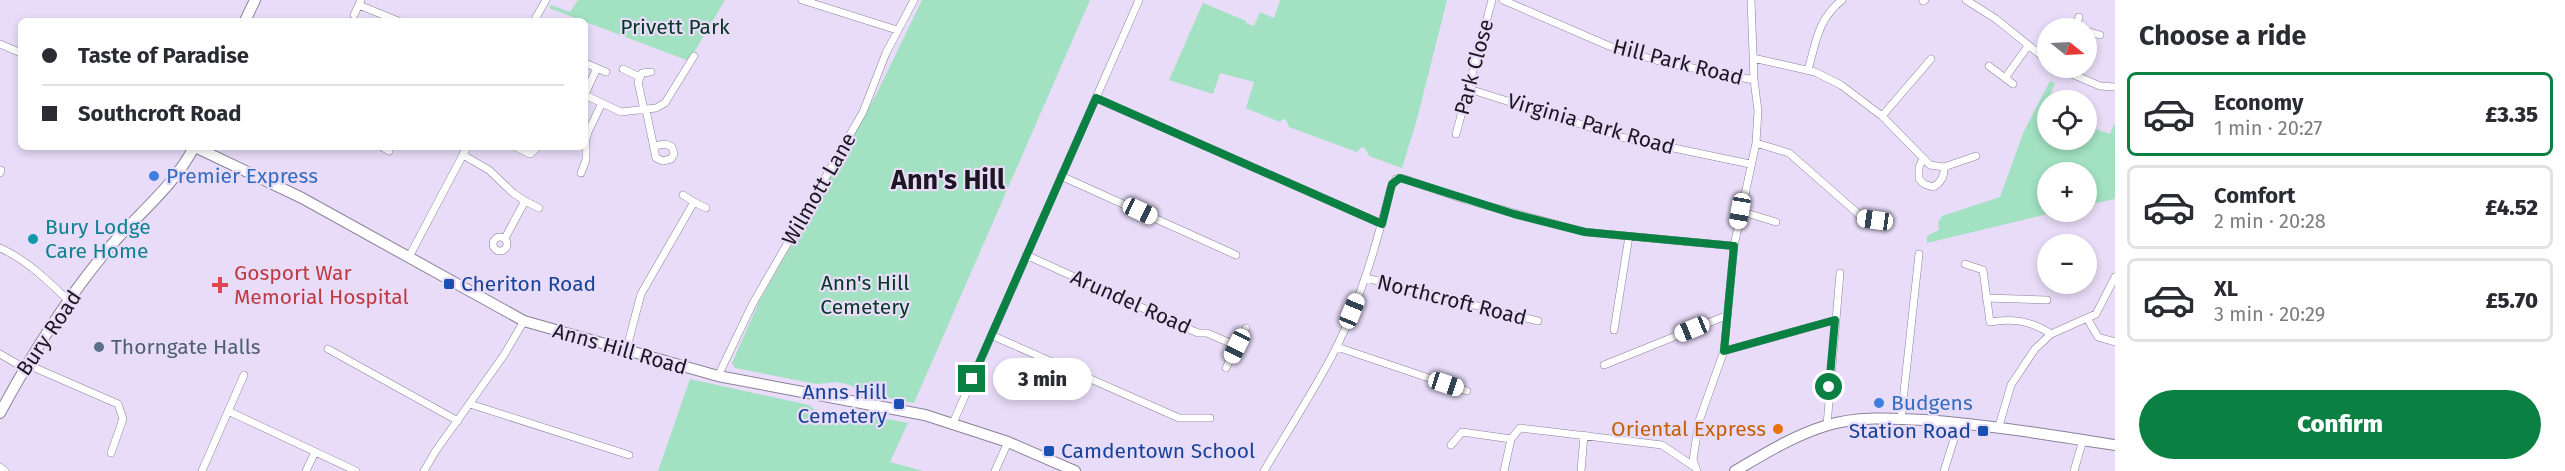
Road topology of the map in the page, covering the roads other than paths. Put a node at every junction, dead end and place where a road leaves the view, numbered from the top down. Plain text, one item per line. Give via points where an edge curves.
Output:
1 (255, 0) edge
2 (546, 0) edge
3 (802, 0) edge
4 (914, 0) edge
5 (1139, 0) edge
6 (1492, 0) edge
7 (1503, 0) edge
8 (1752, 0) edge
9 (1842, 0) edge
10 (1966, 0) edge
11 (360, 2) edge
12 (354, 15) dead end
13 (246, 18) edge
14 (390, 18) edge
15 (536, 18) edge
16 (897, 30) junction
17 (2097, 34) edge
18 (2100, 35) dead end
19 (0, 44) edge
20 (2028, 46) junction
21 (18, 52) edge
22 (2037, 53) edge
23 (694, 56) dead end
24 (1753, 57) junction
25 (1931, 59) dead end
26 (588, 64) edge
27 (1989, 66) dead end
28 (597, 68) junction
29 (622, 69) dead end
30 (1808, 70) junction
31 (606, 72) dead end
32 (651, 72) dead end
33 (640, 77) junction
34 (2005, 78) junction
35 (2083, 78) edge
36 (1754, 80) junction
37 (2013, 84) dead end
38 (2115, 87) edge
39 (588, 88) edge
40 (1469, 89) junction
41 (588, 96) edge
42 (1096, 98) junction
43 (602, 103) junction
44 (645, 110) junction
45 (1882, 116) junction
46 (588, 132) edge
47 (1456, 134) dead end
48 (1756, 143) junction
49 (653, 146) dead end
50 (193, 150) edge
51 (201, 150) edge
52 (466, 150) edge
53 (522, 150) edge
54 (535, 150) edge
55 (586, 150) edge
56 (463, 155) junction
57 (1976, 156) dead end
58 (1923, 159) junction
59 (1750, 164) junction
60 (1944, 167) junction
61 (581, 172) dead end
62 (1061, 176) junction
63 (683, 195) dead end
64 (525, 201) junction
65 (694, 202) junction
66 (539, 208) dead end
67 (706, 208) dead end
68 (1740, 211) junction
69 (1863, 218) junction
70 (1875, 220) dead end
71 (1776, 222) dead end
72 (1382, 224) junction
73 (1860, 226) dead end
74 (1629, 236) junction
75 (505, 238) dead end
76 (1734, 246) junction
77 (0, 248) edge
78 (1919, 254) dead end
79 (1026, 255) junction
80 (1236, 255) dead end
81 (409, 257) junction
82 (1965, 264) dead end
83 (1840, 273) dead end
84 (2115, 277) edge
85 (1366, 278) junction
86 (1986, 298) junction
87 (2047, 300) dead end
88 (69, 301) junction
89 (1728, 315) junction
90 (1835, 320) junction
91 (2088, 320) junction
92 (524, 321) junction
93 (1538, 321) dead end
94 (1246, 328) dead end
95 (1614, 330) dead end
96 (2051, 334) junction
97 (991, 335) junction
98 (2115, 342) edge
99 (1237, 346) junction
100 (1337, 347) junction
101 (328, 349) dead end
102 (626, 351) junction
103 (1724, 351) junction
104 (0, 354) edge
105 (1604, 365) dead end
106 (25, 366) junction
107 (1226, 368) dead end
108 (244, 375) dead end
109 (718, 376) junction
110 (1467, 391) dead end
111 (470, 404) junction
112 (228, 411) junction
113 (0, 412) edge
114 (1210, 418) dead end
115 (1901, 419) junction
116 (458, 421) junction
117 (953, 423) junction
118 (1959, 423) junction
119 (1827, 425) junction
120 (1999, 426) junction
121 (1584, 435) junction
122 (1511, 439) junction
123 (2084, 440) junction
124 (1008, 442) junction
125 (1451, 445) dead end
126 (2115, 445) edge
127 (315, 452) junction
128 (111, 453) dead end
129 (629, 455) dead end
130 (1696, 470) edge
131 (202, 471) edge
132 (306, 471) edge
133 (356, 471) edge
134 (424, 471) edge
135 (995, 471) edge
136 (1075, 471) edge
137 (1264, 471) edge
138 (1504, 471) edge
139 (1581, 471) edge
140 (1735, 471) edge
141 (1944, 471) edge
142 (2074, 471) edge

1 - 13 street
2 - 15 street
3 - 16 street
4 - 16 street, Wilmott Lane
5 - 42 street
6 - 40 street, Park Close
7 - 36 street, Hill Park Road via 1609,46 1692,69
8 - 24 street
9 - 30 street via 1823,21
10 - 20 street
11 - 12 street
11 - 14 street
16 - 109 street, Wilmott Lane via 863,112 752,305
17 - 18 street
19 - 21 street
20 - 22 street
20 - 34 street
23 - 44 street via 664,103
24 - 30 street
24 - 36 street
25 - 45 street
26 - 28 street
27 - 34 street
28 - 31 street
28 - 39 street
29 - 33 street
30 - 45 street via 1841,85
32 - 33 street
33 - 44 street
34 - 37 street
35 - 38 street via 2100,86
36 - 48 street via 1758,111
40 - 47 street, Park Close
40 - 59 street, Virginia Park Road via 1622,137
41 - 43 street
42 - 62 street
42 - 72 street
43 - 44 street via 621,112
43 - 46 street
44 - 49 street
45 - 58 street
48 - 59 street
48 - 69 street via 1789,153
50 - 88 street, Bury Road via 176,175 103,254
51 - 81 street, Anns Hill Road via 302,198
52 - 56 street
53 - 54 street via 530,154
55 - 61 street
56 - 64 street via 489,170
56 - 81 street
57 - 60 street
58 - 60 street via 1930,165
58 - 60 street via 1918,176 1928,186 1938,183
59 - 68 street
62 - 79 street
62 - 80 street
63 - 65 street
64 - 66 street
64 - 75 street
65 - 67 street
65 - 102 street via 641,294
68 - 71 street
68 - 76 street
69 - 70 street
69 - 73 street
72 - 74 street via 1395,180 1402,178 1575,230
72 - 85 street
74 - 76 street
74 - 95 street
76 - 89 street
77 - 88 street via 41,274
78 - 115 street
79 - 97 street
79 - 99 street, Arundel Road via 1198,333
81 - 92 street, Anns Hill Road
82 - 86 street via 1983,270
83 - 90 street
84 - 91 street via 2096,314
85 - 93 street, Northcroft Road
85 - 100 street
86 - 87 street
86 - 96 street via 1990,322 2023,321
88 - 106 street, Bury Road
89 - 103 street
89 - 105 street
90 - 103 street
90 - 119 street
91 - 96 street
91 - 98 street via 2098,337
92 - 102 street, Anns Hill Road
92 - 111 street
94 - 99 street
96 - 120 street via 2011,385
97 - 114 street via 1179,418
97 - 117 street
99 - 107 street
100 - 110 street
100 - 137 street
101 - 116 street
102 - 109 street, Anns Hill Road
103 - 130 street via 1699,421
104 - 106 street
106 - 113 street, Bury Road
106 - 128 street via 117,404 123,419
108 - 112 street
109 - 117 street, Anns Hill Road
111 - 116 street
111 - 129 street
112 - 127 street
112 - 131 street
115 - 118 street
115 - 119 street
116 - 134 street
117 - 124 street, Anns Hill Road
118 - 120 street
118 - 141 street
119 - 140 street via 1796,437
120 - 123 street
121 - 122 street via 1520,428
121 - 130 street via 1662,445
121 - 139 street
122 - 125 street via 1462,432
122 - 138 street
123 - 126 street
123 - 142 street
124 - 135 street
124 - 136 street, Anns Hill Road
127 - 132 street
127 - 133 street

